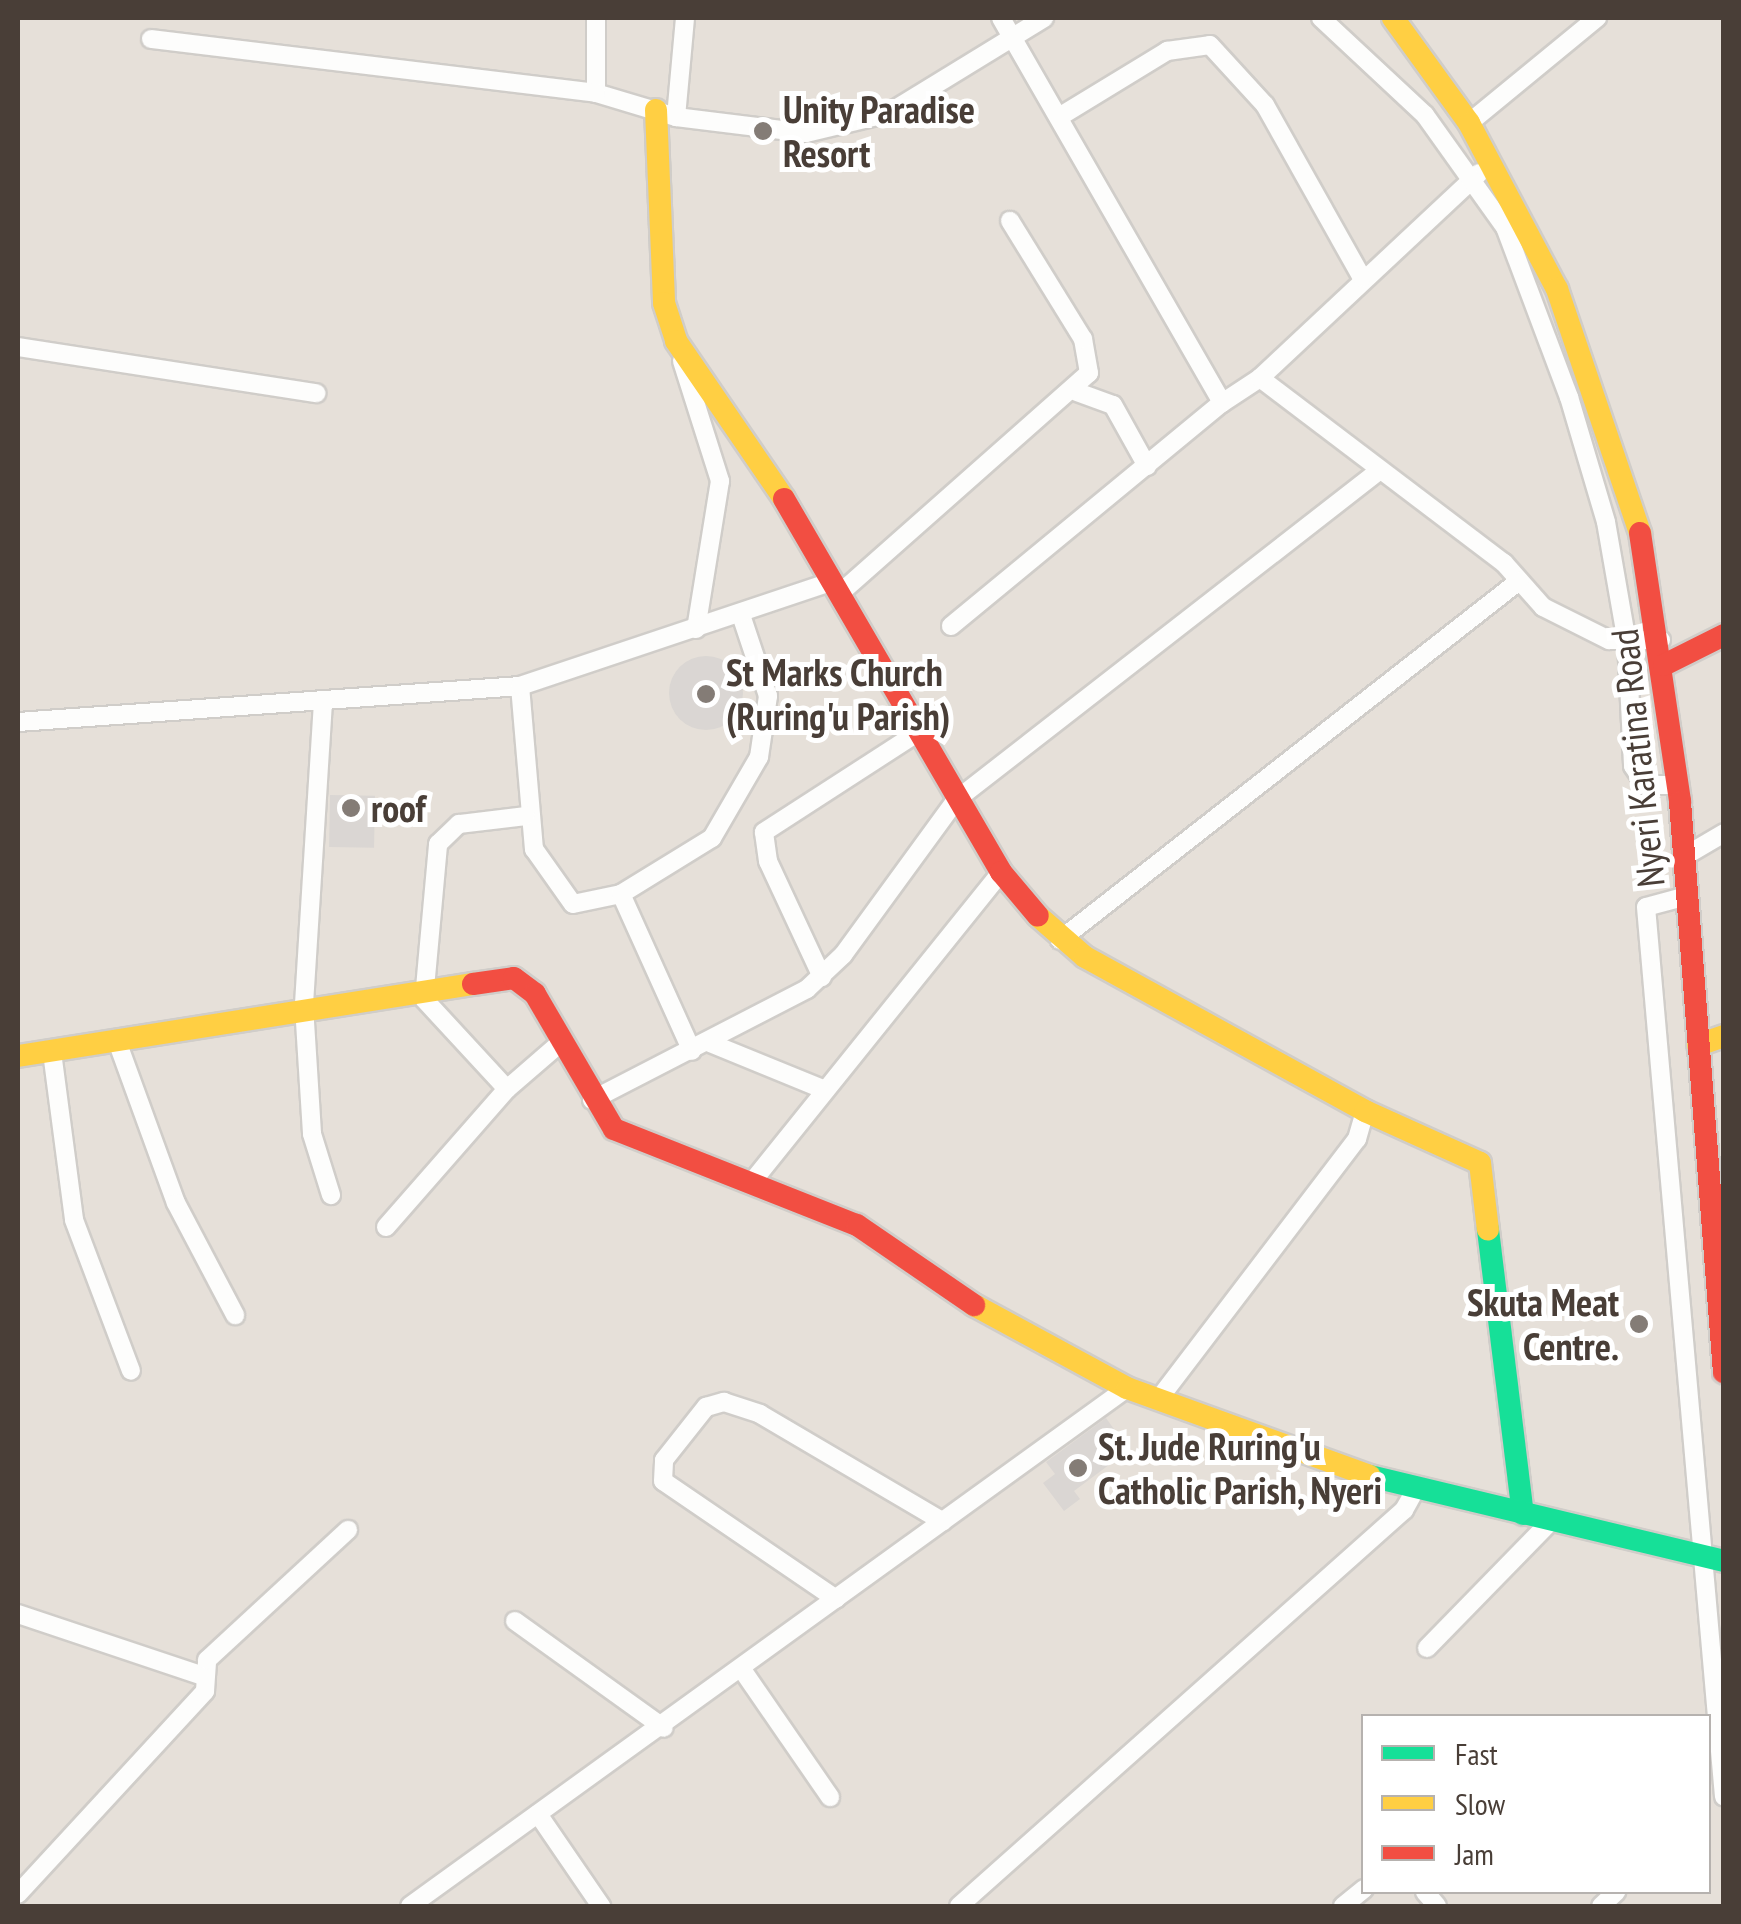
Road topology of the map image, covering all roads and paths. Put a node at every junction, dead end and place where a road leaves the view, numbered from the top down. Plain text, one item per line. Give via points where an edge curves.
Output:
1 (596, 18) edge
2 (684, 18) edge
3 (1001, 18) edge
4 (1044, 18) edge
5 (1320, 18) edge
6 (1393, 18) edge
7 (1598, 18) edge
8 (1014, 38) junction
9 (151, 39) dead end
10 (596, 93) junction
11 (666, 113) junction
12 (1058, 117) junction
13 (1469, 123) junction
14 (1492, 162) junction
15 (1472, 179) junction
16 (1010, 222) dead end
17 (1362, 278) junction
18 (1557, 289) junction
19 (1532, 301) junction
20 (674, 336) junction
21 (18, 347) edge
22 (1260, 378) junction
23 (1077, 392) junction
24 (316, 393) dead end
25 (1222, 403) junction
26 (1148, 466) junction
27 (1380, 470) junction
28 (1519, 582) junction
29 (834, 588) junction
30 (742, 614) junction
31 (951, 626) dead end
32 (696, 629) junction
33 (1724, 635) edge
34 (1661, 640) junction
35 (1627, 642) junction
36 (1664, 665) junction
37 (520, 686) junction
38 (280, 696) dead end
39 (323, 702) junction
40 (18, 721) edge
41 (917, 734) junction
42 (1678, 785) junction
43 (956, 800) junction
44 (526, 816) junction
45 (1724, 833) edge
46 (1685, 856) junction
47 (1001, 872) junction
48 (620, 894) junction
49 (1687, 896) junction
50 (1060, 940) junction
51 (822, 977) junction
52 (425, 988) junction
53 (304, 1006) junction
54 (1724, 1036) edge
55 (116, 1041) junction
56 (710, 1043) junction
57 (559, 1044) junction
58 (1698, 1045) junction
59 (52, 1052) junction
60 (692, 1052) junction
61 (18, 1056) edge
62 (508, 1088) junction
63 (825, 1090) junction
64 (592, 1100) junction
65 (1366, 1110) junction
66 (752, 1182) junction
67 (331, 1195) dead end
68 (1717, 1196) edge
69 (386, 1227) dead end
70 (1721, 1284) edge
71 (1679, 1299) junction
72 (235, 1315) dead end
73 (130, 1371) dead end
74 (1724, 1372) edge
75 (1127, 1388) junction
76 (1158, 1400) junction
77 (1415, 1490) junction
78 (1522, 1514) junction
79 (1551, 1521) junction
80 (943, 1522) junction
81 (348, 1530) dead end
82 (1698, 1559) junction
83 (1724, 1561) edge
84 (836, 1599) junction
85 (18, 1614) edge
86 (515, 1621) dead end
87 (1427, 1648) dead end
88 (741, 1668) junction
89 (204, 1676) junction
90 (664, 1728) junction
91 (1720, 1730) edge
92 (1722, 1789) edge
93 (1724, 1797) edge
94 (830, 1798) dead end
95 (538, 1814) junction
96 (18, 1894) edge
97 (410, 1906) edge
98 (601, 1906) edge
99 (959, 1906) edge

1 - 10 street
2 - 11 street
3 - 8 street
4 - 8 street
5 - 15 street via 1425,115
6 - 13 main road, Nyeri Karatina Road
7 - 13 street
8 - 11 street via 932,90 848,126 806,132
8 - 12 street
9 - 10 street
10 - 11 street
11 - 20 main road via 664,303
12 - 17 street via 1182,44 1210,45 1265,104
12 - 25 street
13 - 14 main road, Nyeri Karatina Road
14 - 15 street
14 - 18 main road, Nyeri Karatina Road
15 - 17 street
15 - 19 street via 1505,227
16 - 23 street via 1084,338 1091,366
17 - 22 street
18 - 19 street
18 - 34 main road, Nyeri Karatina Road via 1625,474
19 - 35 street via 1606,522
20 - 29 main road
20 - 32 street via 720,481
21 - 24 street
22 - 25 street
22 - 27 street
23 - 26 street via 1112,404
23 - 29 street
25 - 26 street
26 - 31 street
27 - 28 street
27 - 43 street
28 - 35 street via 1572,623
28 - 50 street
29 - 30 street
29 - 41 main road
30 - 32 street
30 - 48 street via 768,696 759,756 712,838
32 - 37 street
33 - 36 main road
34 - 35 street
34 - 36 main road, Nyeri Karatina Road
35 - 42 street via 1633,766 1646,786
36 - 42 main road, Nyeri Karatina Road
37 - 39 street
37 - 44 street
38 - 40 street
39 - 40 street
39 - 53 street
41 - 43 main road
41 - 51 street via 764,832 768,861
42 - 46 main road, Nyeri Karatina Road
43 - 47 main road
43 - 51 street
44 - 48 street via 561,897 584,905
44 - 52 street via 459,824 438,844
45 - 46 street
46 - 49 main road, Nyeri Karatina Road
47 - 50 main road
47 - 63 street
48 - 60 street
49 - 58 main road, Nyeri Karatina Road
49 - 71 street via 1646,907
50 - 65 main road
51 - 56 street
52 - 53 main road
52 - 57 main road via 514,978 535,994
52 - 62 street via 428,1012
53 - 55 main road
53 - 67 street via 312,1134
54 - 58 main road
55 - 59 main road
55 - 72 street via 176,1203
56 - 60 street
56 - 63 street
57 - 62 street
57 - 64 main road
58 - 68 main road, Nyeri Karatina Road
59 - 61 main road
59 - 73 street via 74,1220
60 - 64 street
62 - 69 street
63 - 66 street
64 - 66 main road via 614,1129
65 - 76 street via 1357,1140
65 - 78 main road via 1480,1163
66 - 75 main road via 857,1225 1005,1326
68 - 70 main road, Nyeri Karatina Road
70 - 71 street
70 - 74 main road, Nyeri Karatina Road
71 - 82 street
75 - 76 main road
75 - 80 street
76 - 77 main road
77 - 78 main road
77 - 99 street via 1404,1510
78 - 79 main road
79 - 82 main road
79 - 87 street
80 - 84 street
80 - 84 street via 760,1414 724,1402 706,1407 664,1460 663,1481
81 - 89 street via 208,1660
82 - 83 main road
82 - 91 street
84 - 88 street
85 - 89 street
86 - 90 street
88 - 90 street
88 - 94 street
89 - 96 street via 205,1691
90 - 95 street
91 - 92 street
92 - 93 street
95 - 97 street
95 - 98 street

